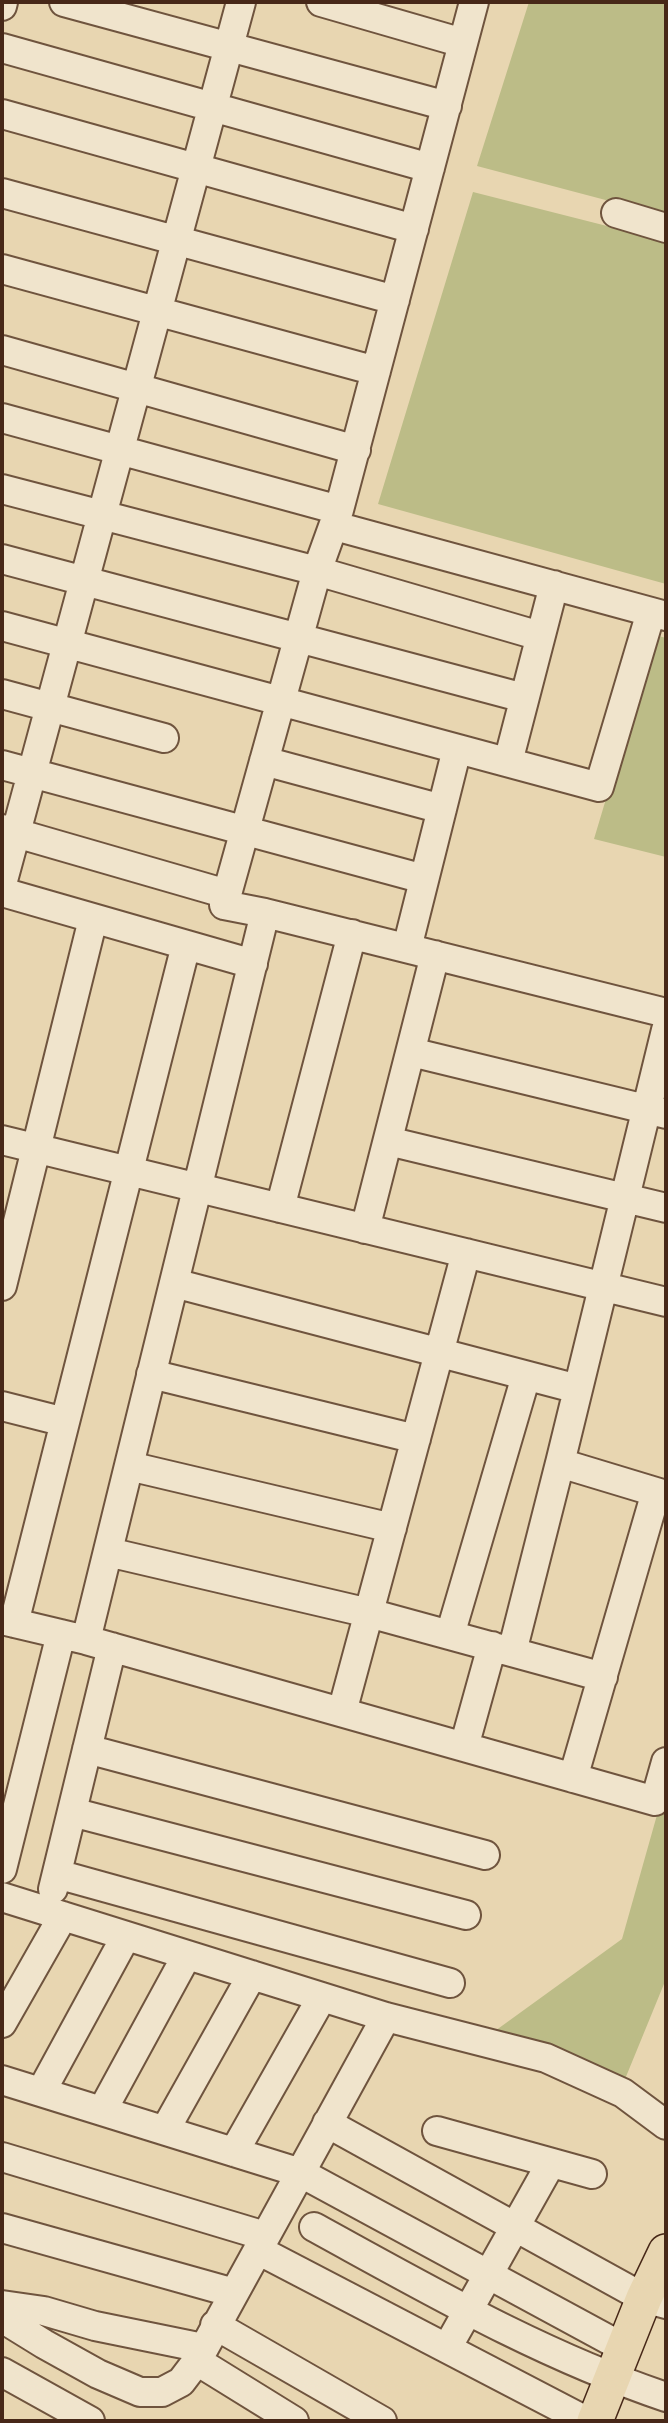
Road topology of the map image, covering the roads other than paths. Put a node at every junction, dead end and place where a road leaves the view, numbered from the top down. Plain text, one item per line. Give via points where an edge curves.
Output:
1 (64, 2) edge
2 (241, 2) edge
3 (321, 2) edge
4 (474, 2) edge
5 (463, 43) junction
6 (229, 46) junction
7 (2, 48) edge
8 (213, 106) junction
9 (447, 106) junction
10 (2, 114) edge
11 (196, 168) junction
12 (430, 168) junction
13 (2, 193) edge
14 (616, 213) dead end
15 (666, 228) edge
16 (414, 229) junction
17 (177, 240) junction
18 (2, 269) edge
19 (395, 300) junction
20 (157, 311) junction
21 (2, 350) edge
22 (376, 371) junction
23 (136, 387) junction
24 (2, 418) edge
25 (120, 450) junction
26 (356, 450) junction
27 (2, 489) edge
28 (102, 515) junction
29 (337, 518) junction
30 (2, 559) edge
31 (317, 570) junction
32 (84, 581) junction
33 (554, 585) junction
34 (659, 614) edge
35 (2, 626) edge
36 (540, 636) junction
37 (298, 637) junction
38 (67, 643) junction
39 (2, 694) edge
40 (524, 698) junction
41 (281, 701) junction
42 (50, 707) junction
43 (164, 738) dead end
44 (457, 749) junction
45 (264, 761) junction
46 (508, 762) junction
47 (2, 765) edge
48 (32, 773) junction
49 (442, 809) junction
50 (245, 829) junction
51 (9, 831) edge
52 (425, 879) junction
53 (2, 884) edge
54 (2, 892) edge
55 (228, 894) junction
56 (265, 913) junction
57 (93, 919) junction
58 (352, 934) junction
59 (186, 945) junction
60 (407, 948) junction
61 (435, 956) junction
62 (253, 964) junction
63 (666, 1013) edge
64 (666, 1030) edge
65 (411, 1052) junction
66 (656, 1112) edge
67 (2, 1140) edge
68 (388, 1141) junction
69 (36, 1148) junction
70 (129, 1171) junction
71 (197, 1188) junction
72 (625, 1198) junction
73 (280, 1208) junction
74 (666, 1208) edge
75 (365, 1229) junction
76 (466, 1253) junction
77 (174, 1283) junction
78 (2, 1286) edge
79 (604, 1287) junction
80 (666, 1302) edge
81 (439, 1353) junction
82 (151, 1374) junction
83 (526, 1376) junction
84 (578, 1389) junction
85 (2, 1406) edge
86 (65, 1422) junction
87 (416, 1439) junction
88 (560, 1463) junction
89 (129, 1466) junction
90 (661, 1494) edge
91 (392, 1528) junction
92 (108, 1552) junction
93 (369, 1613) junction
94 (8, 1622) edge
95 (450, 1636) junction
96 (86, 1640) junction
97 (502, 1649) junction
98 (603, 1676) junction
99 (342, 1712) junction
100 (464, 1747) junction
101 (88, 1749) junction
102 (666, 1762) edge
103 (573, 1778) junction
104 (72, 1812) junction
105 (485, 1855) dead end
106 (2, 1869) edge
107 (57, 1874) junction
108 (2, 1897) edge
109 (55, 1914) junction
110 (466, 1915) dead end
111 (126, 1936) junction
112 (187, 1955) junction
113 (252, 1975) junction
114 (450, 1983) dead end
115 (322, 1997) junction
116 (386, 2017) junction
117 (2, 2023) edge
118 (2, 2080) edge
119 (41, 2092) junction
120 (102, 2111) junction
121 (327, 2123) junction
122 (666, 2125) edge
123 (165, 2130) junction
124 (437, 2132) dead end
125 (234, 2152) junction
126 (2, 2157) edge
127 (551, 2163) junction
128 (300, 2173) junction
129 (592, 2174) dead end
130 (314, 2227) dead end
131 (515, 2227) junction
132 (2, 2228) edge
133 (261, 2244) junction
134 (666, 2252) edge
135 (489, 2273) junction
136 (234, 2292) junction
137 (655, 2301) edge
138 (2, 2306) edge
139 (467, 2311) junction
140 (205, 2345) junction
141 (447, 2348) junction
142 (618, 2363) junction
143 (2, 2372) edge
144 (666, 2397) edge
145 (90, 2421) edge
146 (294, 2421) edge
147 (382, 2421) edge
148 (586, 2421) edge
149 (595, 2421) edge

1 - 6 street
2 - 6 street
3 - 5 street
4 - 5 street
5 - 9 street
6 - 8 street
6 - 9 street
7 - 8 street
8 - 11 street
8 - 12 street
9 - 12 street
10 - 11 street
11 - 16 street
11 - 17 street
12 - 16 street
13 - 17 street
14 - 15 street
16 - 19 street
17 - 19 street
17 - 20 street
18 - 20 street
19 - 22 street
20 - 22 street
20 - 23 street
21 - 23 street
22 - 26 street
23 - 25 street
23 - 26 street
24 - 25 street
25 - 28 street
25 - 29 street
26 - 29 street
27 - 28 street
28 - 31 street
28 - 32 street
29 - 31 street
29 - 33 street
30 - 32 street
31 - 36 street
31 - 37 street
32 - 37 street
32 - 38 street
33 - 34 street
33 - 36 street
34 - 46 street via 599,787
35 - 38 street
36 - 40 street
37 - 40 street
37 - 41 street
38 - 41 street
38 - 42 street
39 - 42 street
40 - 46 street
41 - 44 street
41 - 45 street
42 - 43 street
42 - 48 street
44 - 46 street
44 - 49 street
45 - 49 street
45 - 50 street
47 - 48 street
48 - 50 street
48 - 51 street
49 - 52 street
50 - 52 street
50 - 55 street
51 - 53 street
51 - 55 street
52 - 60 street
54 - 57 street
55 - 56 street via 224,905
56 - 58 street
56 - 62 street
57 - 59 street
57 - 69 street
58 - 60 street
58 - 73 street
59 - 62 street
59 - 70 street
60 - 61 street
61 - 63 street
61 - 65 street
62 - 71 street
64 - 66 street
65 - 66 street
65 - 68 street
66 - 72 street
67 - 69 street
68 - 72 street
68 - 75 street
69 - 70 street
69 - 78 street
70 - 71 street
70 - 86 street
71 - 73 street
71 - 77 street
72 - 74 street
72 - 79 street
73 - 75 street
75 - 76 street
76 - 79 street
76 - 81 street
77 - 81 street
77 - 82 street
79 - 80 street
79 - 84 street
81 - 83 street
81 - 87 street
82 - 87 street
82 - 89 street
83 - 84 street
83 - 95 street
84 - 88 street
85 - 86 street
86 - 94 street
87 - 91 street
88 - 90 street
88 - 97 street
89 - 91 street
89 - 92 street
90 - 98 street
91 - 93 street
92 - 93 street
92 - 96 street
93 - 95 street
93 - 99 street
94 - 96 street
95 - 97 street
96 - 99 street
96 - 101 street
96 - 106 street
97 - 98 street
97 - 100 street
98 - 103 street
99 - 100 street
100 - 103 street
101 - 104 street
101 - 105 street
102 - 103 street via 655,1801
104 - 107 street
104 - 110 street
107 - 109 street
107 - 114 street
108 - 109 street
109 - 111 street
109 - 117 street
111 - 112 street
111 - 119 street
112 - 113 street
112 - 120 street
113 - 115 street
113 - 123 street
115 - 116 street
115 - 125 street
116 - 121 street
116 - 122 street via 547,2058 623,2093
118 - 119 street
119 - 120 street
120 - 123 street
121 - 128 street
121 - 131 street
123 - 125 street
124 - 127 street
125 - 128 street
126 - 133 street
127 - 129 street
127 - 131 street
128 - 133 street
128 - 135 street
130 - 139 street
131 - 135 street
131 - 137 street
132 - 136 street
133 - 136 street
133 - 141 street
134 - 137 main road
135 - 139 street
135 - 142 street
136 - 140 street
137 - 142 main road
138 - 140 street
138 - 140 street via 10,2323 98,2374 140,2392 162,2392 181,2382
139 - 141 street
139 - 142 street
140 - 146 street
140 - 147 street
141 - 148 street
142 - 144 street
142 - 149 main road
143 - 145 street

